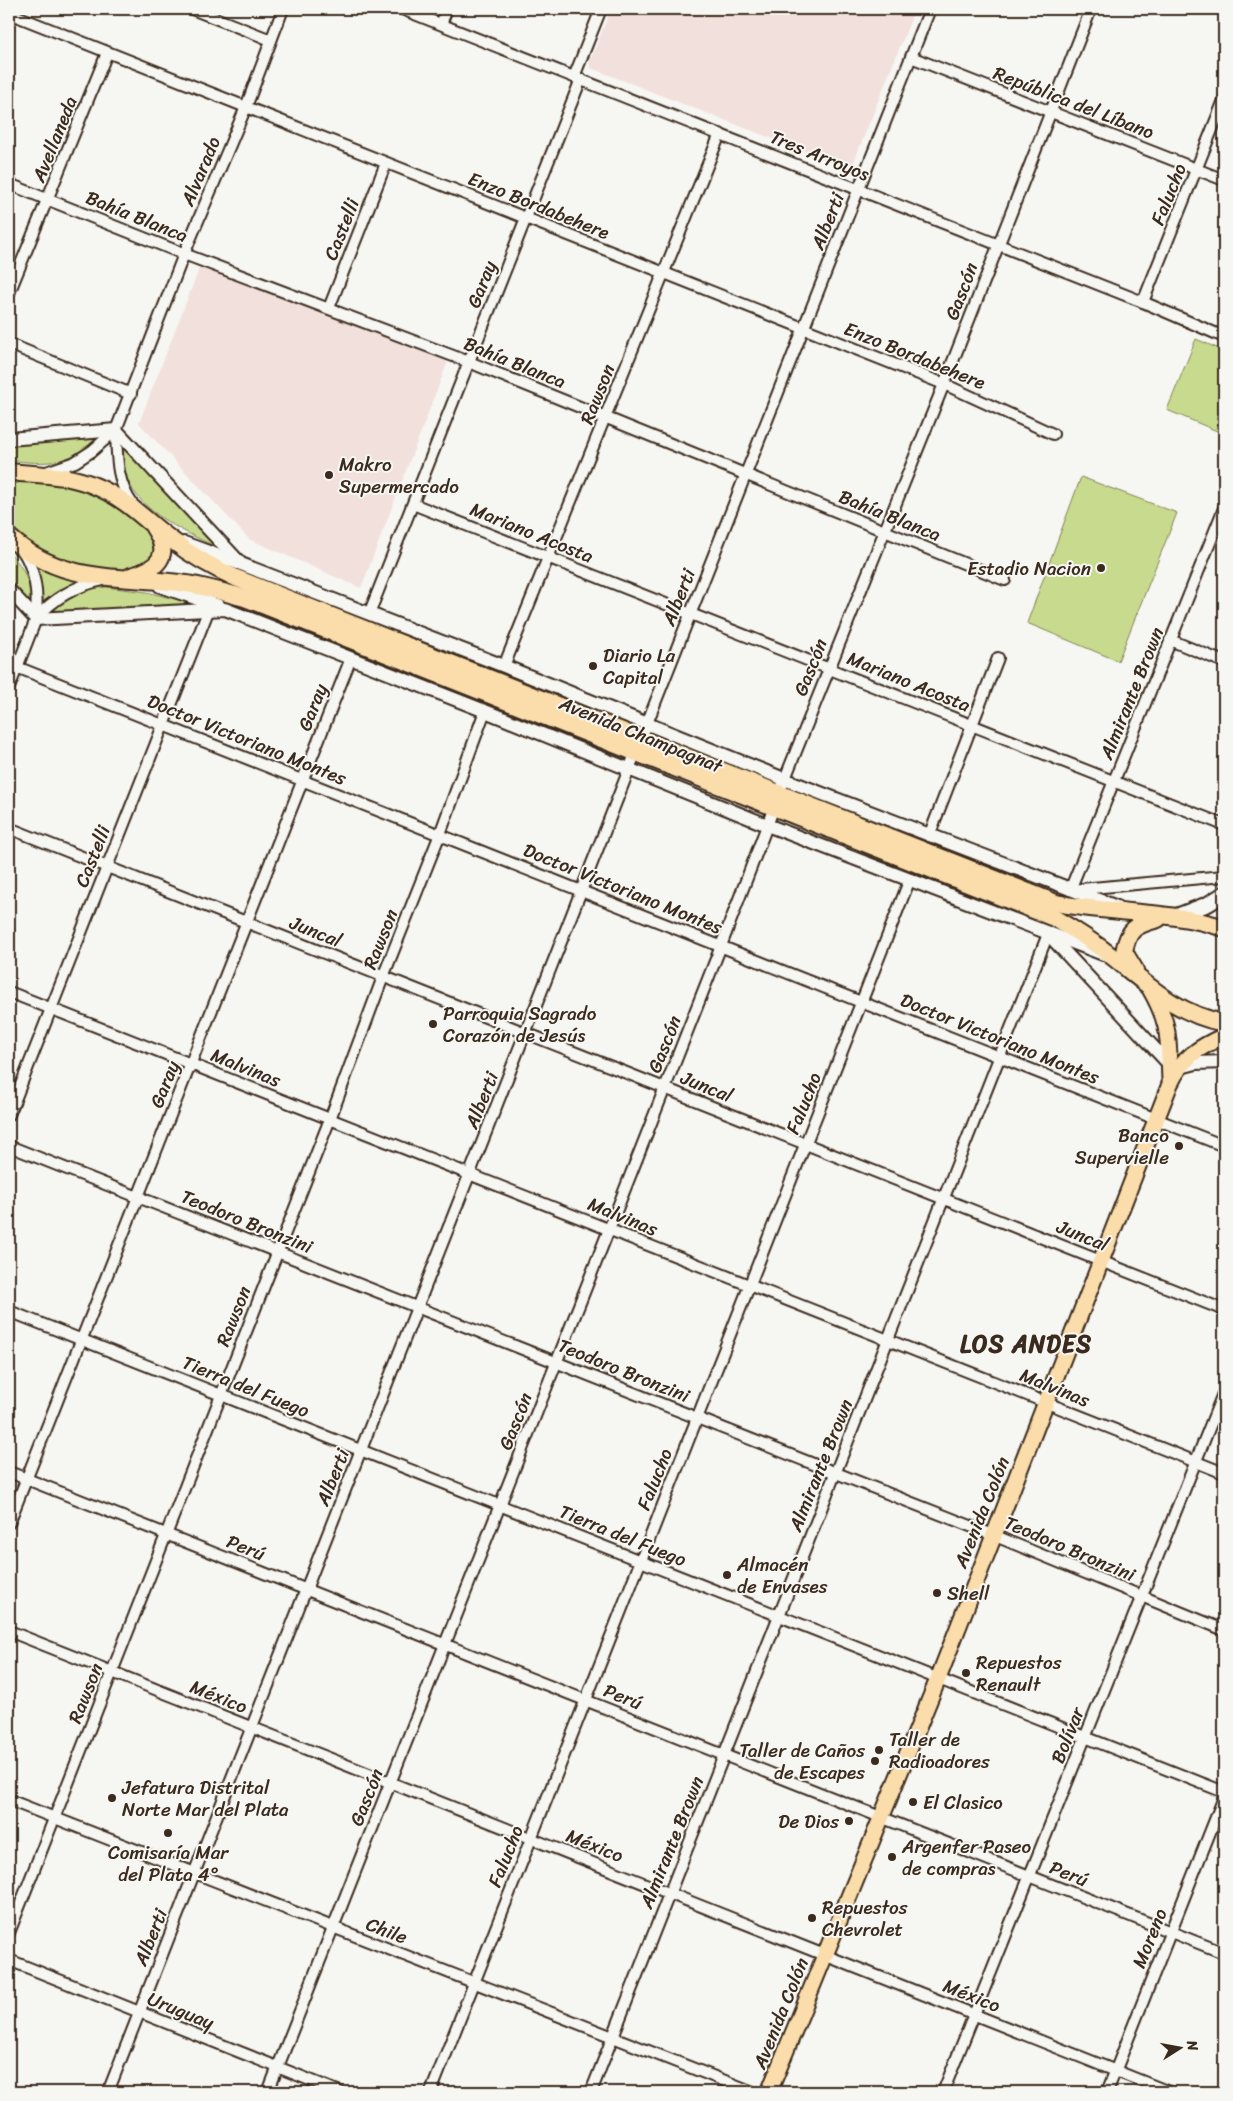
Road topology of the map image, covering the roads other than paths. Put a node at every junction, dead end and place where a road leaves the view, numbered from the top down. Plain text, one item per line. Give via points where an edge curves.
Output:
1 (192, 9) edge
2 (283, 9) edge
3 (402, 9) edge
4 (447, 9) edge
5 (601, 9) edge
6 (930, 9) edge
7 (1091, 9) edge
8 (1220, 9) edge
9 (1224, 11) edge
10 (9, 13) edge
11 (441, 24) junction
12 (271, 40) junction
13 (107, 52) junction
14 (911, 57) junction
15 (578, 78) junction
16 (1224, 100) edge
17 (246, 107) junction
18 (1050, 112) junction
19 (720, 134) junction
20 (386, 163) junction
21 (1197, 169) junction
22 (1224, 180) edge
23 (9, 184) edge
24 (858, 189) junction
25 (48, 200) junction
26 (526, 218) junction
27 (997, 244) junction
28 (184, 254) junction
29 (665, 274) junction
30 (9, 293) edge
31 (1143, 302) junction
32 (329, 308) junction
33 (804, 328) junction
34 (1224, 337) edge
35 (9, 344) edge
36 (469, 362) junction
37 (944, 384) junction
38 (131, 394) junction
39 (606, 417) junction
40 (116, 430) junction
41 (1053, 434) dead end
42 (9, 439) edge
43 (18, 474) edge
44 (745, 476) junction
45 (413, 504) junction
46 (1224, 508) edge
47 (141, 514) junction
48 (884, 531) junction
49 (163, 534) junction
50 (12, 540) edge
51 (548, 557) junction
52 (241, 564) junction
53 (116, 578) junction
54 (141, 579) junction
55 (1005, 580) dead end
56 (9, 590) edge
57 (209, 609) junction
58 (225, 609) junction
59 (691, 613) junction
60 (369, 614) junction
61 (36, 619) junction
62 (1170, 640) junction
63 (351, 658) junction
64 (998, 658) dead end
65 (1224, 662) edge
66 (13, 666) edge
67 (504, 666) junction
68 (828, 668) junction
69 (9, 688) edge
70 (485, 711) junction
71 (163, 725) junction
72 (972, 725) junction
73 (641, 739) junction
74 (629, 770) junction
75 (302, 780) junction
76 (1115, 780) junction
77 (779, 794) junction
78 (1224, 825) edge
79 (767, 826) junction
80 (9, 828) edge
81 (440, 834) junction
82 (929, 836) junction
83 (107, 867) junction
84 (1224, 876) edge
85 (910, 879) junction
86 (1070, 890) junction
87 (583, 891) junction
88 (1224, 894) edge
89 (1133, 913) junction
90 (1170, 917) junction
91 (246, 922) junction
92 (1224, 928) edge
93 (1048, 934) junction
94 (721, 946) junction
95 (1114, 958) junction
96 (383, 977) junction
97 (1146, 984) junction
98 (9, 992) edge
99 (862, 1001) junction
100 (51, 1008) junction
101 (1224, 1023) edge
102 (526, 1033) junction
103 (1224, 1036) edge
104 (1000, 1056) junction
105 (1224, 1062) edge
106 (190, 1064) junction
107 (1173, 1066) junction
108 (665, 1088) junction
109 (9, 1115) edge
110 (330, 1119) junction
111 (1155, 1120) junction
112 (805, 1144) junction
113 (9, 1146) edge
114 (1224, 1146) edge
115 (470, 1175) junction
116 (138, 1197) junction
117 (944, 1199) junction
118 (609, 1230) junction
119 (278, 1252) junction
120 (1100, 1261) junction
121 (750, 1285) junction
122 (418, 1308) junction
123 (1224, 1310) edge
124 (9, 1311) edge
125 (81, 1340) junction
126 (888, 1340) junction
127 (557, 1362) junction
128 (1224, 1391) edge
129 (221, 1395) junction
130 (1046, 1402) junction
131 (697, 1418) junction
132 (362, 1451) junction
133 (1196, 1462) junction
134 (9, 1472) edge
135 (836, 1473) junction
136 (1224, 1473) edge
137 (26, 1479) junction
138 (500, 1506) junction
139 (9, 1523) edge
140 (166, 1534) junction
141 (994, 1535) junction
142 (640, 1561) junction
143 (306, 1590) junction
144 (1142, 1597) junction
145 (779, 1616) junction
146 (1224, 1630) edge
147 (9, 1631) edge
148 (445, 1645) junction
149 (112, 1672) junction
150 (938, 1679) junction
151 (586, 1700) junction
152 (252, 1728) junction
153 (1086, 1737) junction
154 (724, 1755) junction
155 (390, 1783) junction
156 (1224, 1792) edge
157 (1224, 1797) edge
158 (9, 1800) edge
159 (881, 1817) junction
160 (54, 1818) junction
161 (531, 1839) junction
162 (194, 1873) junction
163 (1030, 1876) junction
164 (670, 1894) junction
165 (333, 1928) junction
166 (1171, 1932) junction
167 (9, 1933) edge
168 (1224, 1953) edge
169 (825, 1955) junction
170 (9, 1960) edge
171 (474, 1983) junction
172 (140, 2012) junction
173 (974, 2015) junction
174 (613, 2037) junction
175 (278, 2068) junction
176 (1116, 2071) junction
177 (108, 2092) edge
178 (268, 2092) edge
179 (340, 2092) edge
180 (431, 2092) edge
181 (591, 2092) edge
182 (752, 2092) edge
183 (769, 2092) edge
184 (943, 2092) edge
185 (1107, 2092) edge
186 (1169, 2092) edge

1 - 12 street
2 - 12 street, Alvarado
3 - 11 street, Tres Arroyos
4 - 11 street
5 - 15 street, Garay
6 - 14 street, Alberti
7 - 18 street, Gascón
8 - 9 street
10 - 13 street, Enzo Bordabehere
11 - 15 street, Tres Arroyos
12 - 17 street, Alvarado
13 - 17 street, Enzo Bordabehere
13 - 25 street, Avellaneda
14 - 18 street, República del Líbano
14 - 24 street, Alberti
15 - 19 street, Tres Arroyos
15 - 26 street, Garay
16 - 21 street, Falucho
17 - 20 street, Enzo Bordabehere
17 - 28 street, Alvarado
18 - 21 street, República del Líbano
18 - 27 street, Gascón
19 - 24 street, Tres Arroyos
19 - 29 street, Rawson
20 - 26 street, Enzo Bordabehere
20 - 32 street, Castelli
21 - 22 street, República del Líbano
21 - 31 street, Falucho
23 - 25 street, Bahía Blanca
24 - 27 street, Tres Arroyos
24 - 33 street, Alberti
25 - 28 street, Bahía Blanca
25 - 30 street, Avellaneda
26 - 29 street, Enzo Bordabehere
26 - 36 street, Garay
27 - 31 street, Tres Arroyos
27 - 37 street, Gascón
28 - 32 street, Bahía Blanca
28 - 38 street, Alvarado
29 - 33 street, Enzo Bordabehere
29 - 39 street, Rawson
31 - 34 street, Tres Arroyos
32 - 36 street, Bahía Blanca
33 - 37 street, Enzo Bordabehere
33 - 44 street, Alberti
35 - 38 street
36 - 39 street, Bahía Blanca
36 - 45 street, Garay
37 - 41 street, Enzo Bordabehere
37 - 48 street, Gascón
38 - 40 street, Alvarado
39 - 44 street, Bahía Blanca
39 - 51 street, Rawson
40 - 42 street
40 - 43 street, Alvarado via 75,462 55,470
40 - 47 street, Alvarado via 120,475 128,497
40 - 52 street, Avenida Champagnat
43 - 47 highway, Avenida Champagnat via 64,476 87,483 122,499
44 - 48 street, Bahía Blanca
44 - 59 street, Alberti
45 - 51 street, Mariano Acosta
45 - 60 street, Garay
46 - 62 street, Almirante Brown
47 - 49 highway, Avenida Champagnat
47 - 53 highway via 160,539 162,551 158,561 147,572
48 - 55 street, Bahía Blanca
48 - 68 street, Gascón
49 - 52 street, Avenida Champagnat
49 - 73 highway, Avenida Champagnat via 236,578
50 - 53 highway, Avenida Champagnat via 62,568 89,576
50 - 61 street via 27,558 34,574 38,600
51 - 59 street, Mariano Acosta
51 - 67 street, Rawson
52 - 60 street, Avenida Champagnat
53 - 54 highway, Avenida Champagnat
53 - 61 street via 99,580 68,592
54 - 58 street, Avenida Champagnat
54 - 73 highway, Avenida Champagnat via 188,584 244,598
56 - 61 street
57 - 58 street, Avenida Champagnat
57 - 61 street, Avenida Champagnat
57 - 71 street, Castelli
58 - 63 street, Avenida Champagnat
59 - 68 street, Mariano Acosta
59 - 73 street, Alberti
60 - 67 street, Avenida Champagnat
61 - 66 street
62 - 65 street
62 - 76 street, Almirante Brown
63 - 70 street, Avenida Champagnat
63 - 75 street, Garay
64 - 72 street
66 - 69 street
66 - 71 street, Doctor Victoriano Montes
67 - 73 street, Avenida Champagnat
68 - 72 street, Mariano Acosta
68 - 77 street, Gascón
70 - 74 street, Avenida Champagnat
70 - 81 street, Rawson
71 - 75 street, Doctor Victoriano Montes
71 - 83 street, Castelli
72 - 76 street, Mariano Acosta
72 - 82 street
73 - 74 street, Alberti
73 - 77 highway, Avenida Champagnat
73 - 77 street, Avenida Champagnat
74 - 79 street, Avenida Champagnat
74 - 87 street, Alberti
75 - 81 street, Doctor Victoriano Montes
75 - 91 street, Garay
76 - 78 street, Mariano Acosta
76 - 86 street, Almirante Brown
77 - 79 street, Gascón
77 - 82 street, Avenida Champagnat
77 - 89 highway, Avenida Champagnat via 1056,903 1087,910
77 - 95 highway, Avenida Champagnat via 1054,918
79 - 85 street, Avenida Champagnat
79 - 94 street, Gascón
80 - 83 street, Juncal
81 - 87 street, Doctor Victoriano Montes
81 - 96 street, Rawson
82 - 86 street, Avenida Champagnat
83 - 91 street, Juncal
83 - 100 street, Castelli
84 - 86 street, Avenida Champagnat
85 - 93 street, Avenida Champagnat
85 - 99 street, Falucho
86 - 89 street, Avenida Champagnat
87 - 94 street, Doctor Victoriano Montes
87 - 102 street, Alberti
88 - 90 main road, Avenida Colón via 1208,904
89 - 90 highway, Avenida Champagnat
90 - 92 highway, Avenida Champagnat
90 - 97 highway, Avenida Colón via 1138,924 1127,937 1124,952
91 - 96 street, Juncal
91 - 106 street, Garay
93 - 95 street, Avenida Champagnat
93 - 104 street, Almirante Brown
93 - 107 street, Avenida Champagnat
94 - 99 street, Doctor Victoriano Montes
94 - 108 street, Gascón
95 - 97 highway, Avenida Champagnat
96 - 102 street, Juncal
96 - 110 street, Rawson
97 - 101 highway, Avenida Champagnat via 1193,1015
97 - 107 main road, Avenida Colón via 1165,1020
98 - 100 street, Malvinas
99 - 104 street, Doctor Victoriano Montes
99 - 112 street, Falucho
100 - 106 street, Malvinas
100 - 109 street, Castelli
102 - 108 street, Juncal
102 - 115 street, Alberti
103 - 107 main road
104 - 111 street, Doctor Victoriano Montes
104 - 117 street, Almirante Brown
105 - 107 street
106 - 110 street, Malvinas
106 - 116 street, Garay
107 - 111 main road, Avenida Colón via 1170,1084
108 - 112 street, Juncal
108 - 118 street, Gascón
110 - 115 street, Malvinas
110 - 119 street, Rawson
111 - 114 street, Doctor Victoriano Montes
111 - 120 main road, Avenida Colón
112 - 117 street, Juncal
112 - 121 street, Falucho
113 - 116 street, Teodoro Bronzini
115 - 118 street, Malvinas
115 - 122 street, Alberti
116 - 119 street, Teodoro Bronzini
116 - 125 street, Garay
117 - 120 street, Juncal
117 - 126 street, Almirante Brown
118 - 121 street, Malvinas
118 - 127 street, Gascón
119 - 122 street, Teodoro Bronzini
119 - 129 street, Rawson
120 - 123 street, Juncal
120 - 130 main road, Avenida Colón
121 - 126 street, Malvinas
121 - 131 street, Falucho
122 - 127 street, Teodoro Bronzini
122 - 132 street, Alberti
124 - 125 street, Tierra del Fuego
125 - 129 street, Tierra del Fuego
125 - 137 street, Garay
126 - 130 street, Malvinas
126 - 135 street, Almirante Brown
127 - 131 street, Teodoro Bronzini
127 - 138 street, Gascón
128 - 133 street, Bolívar
129 - 132 street, Tierra del Fuego
129 - 140 street, Rawson
130 - 133 street, Malvinas
130 - 141 main road, Avenida Colón
131 - 135 street, Teodoro Bronzini
131 - 142 street, Falucho
132 - 138 street, Tierra del Fuego
132 - 143 street, Alberti
133 - 136 street, Malvinas
133 - 144 street, Bolívar
134 - 137 street, Perú
135 - 141 street, Teodoro Bronzini
135 - 145 street, Almirante Brown
137 - 139 street, Garay
137 - 140 street, Perú
138 - 142 street, Tierra del Fuego
138 - 148 street, Gascón
140 - 143 street, Perú
140 - 149 street, Rawson
141 - 144 street, Teodoro Bronzini
141 - 150 main road, Avenida Colón
142 - 145 street, Tierra del Fuego
142 - 151 street, Falucho
143 - 148 street, Perú
143 - 152 street, Alberti
144 - 146 street, Teodoro Bronzini
144 - 153 street, Bolívar
145 - 150 street, Tierra del Fuego
145 - 154 street, Almirante Brown
147 - 149 street, México
148 - 151 street, Perú
148 - 155 street, Gascón
149 - 152 street, México
149 - 160 street, Rawson
150 - 153 street, Tierra del Fuego
150 - 159 main road, Avenida Colón
151 - 154 street, Perú
151 - 161 street, Falucho
152 - 155 street, México
152 - 162 street, Alberti
153 - 156 street, Tierra del Fuego
153 - 163 street, Bolívar
154 - 159 street, Perú
154 - 164 street, Almirante Brown
155 - 161 street, México
155 - 165 street, Gascón
157 - 166 street, Moreno
158 - 160 street, Chile
159 - 163 street, Perú
159 - 169 main road, Avenida Colón
160 - 162 street, Chile
160 - 167 street, Rawson
161 - 164 street, México
161 - 171 street, Falucho
162 - 165 street, Chile
162 - 172 street, Alberti
163 - 166 street, Perú
163 - 173 street, Bolívar
164 - 169 street, México
164 - 174 street, Almirante Brown
165 - 171 street, Chile
165 - 175 street, Gascón
166 - 168 street, Perú
166 - 176 street, Moreno
169 - 173 street, México
169 - 183 main road, Avenida Colón
170 - 172 street, Uruguay
171 - 174 street, Chile
171 - 180 street, Falucho
172 - 175 street, Uruguay
172 - 177 street, Alberti
173 - 176 street, México
173 - 184 street, Bolívar
174 - 181 street, Almirante Brown
174 - 182 street, Chile
175 - 178 street, Gascón
175 - 179 street, Uruguay
176 - 185 street, Moreno
176 - 186 street, México

